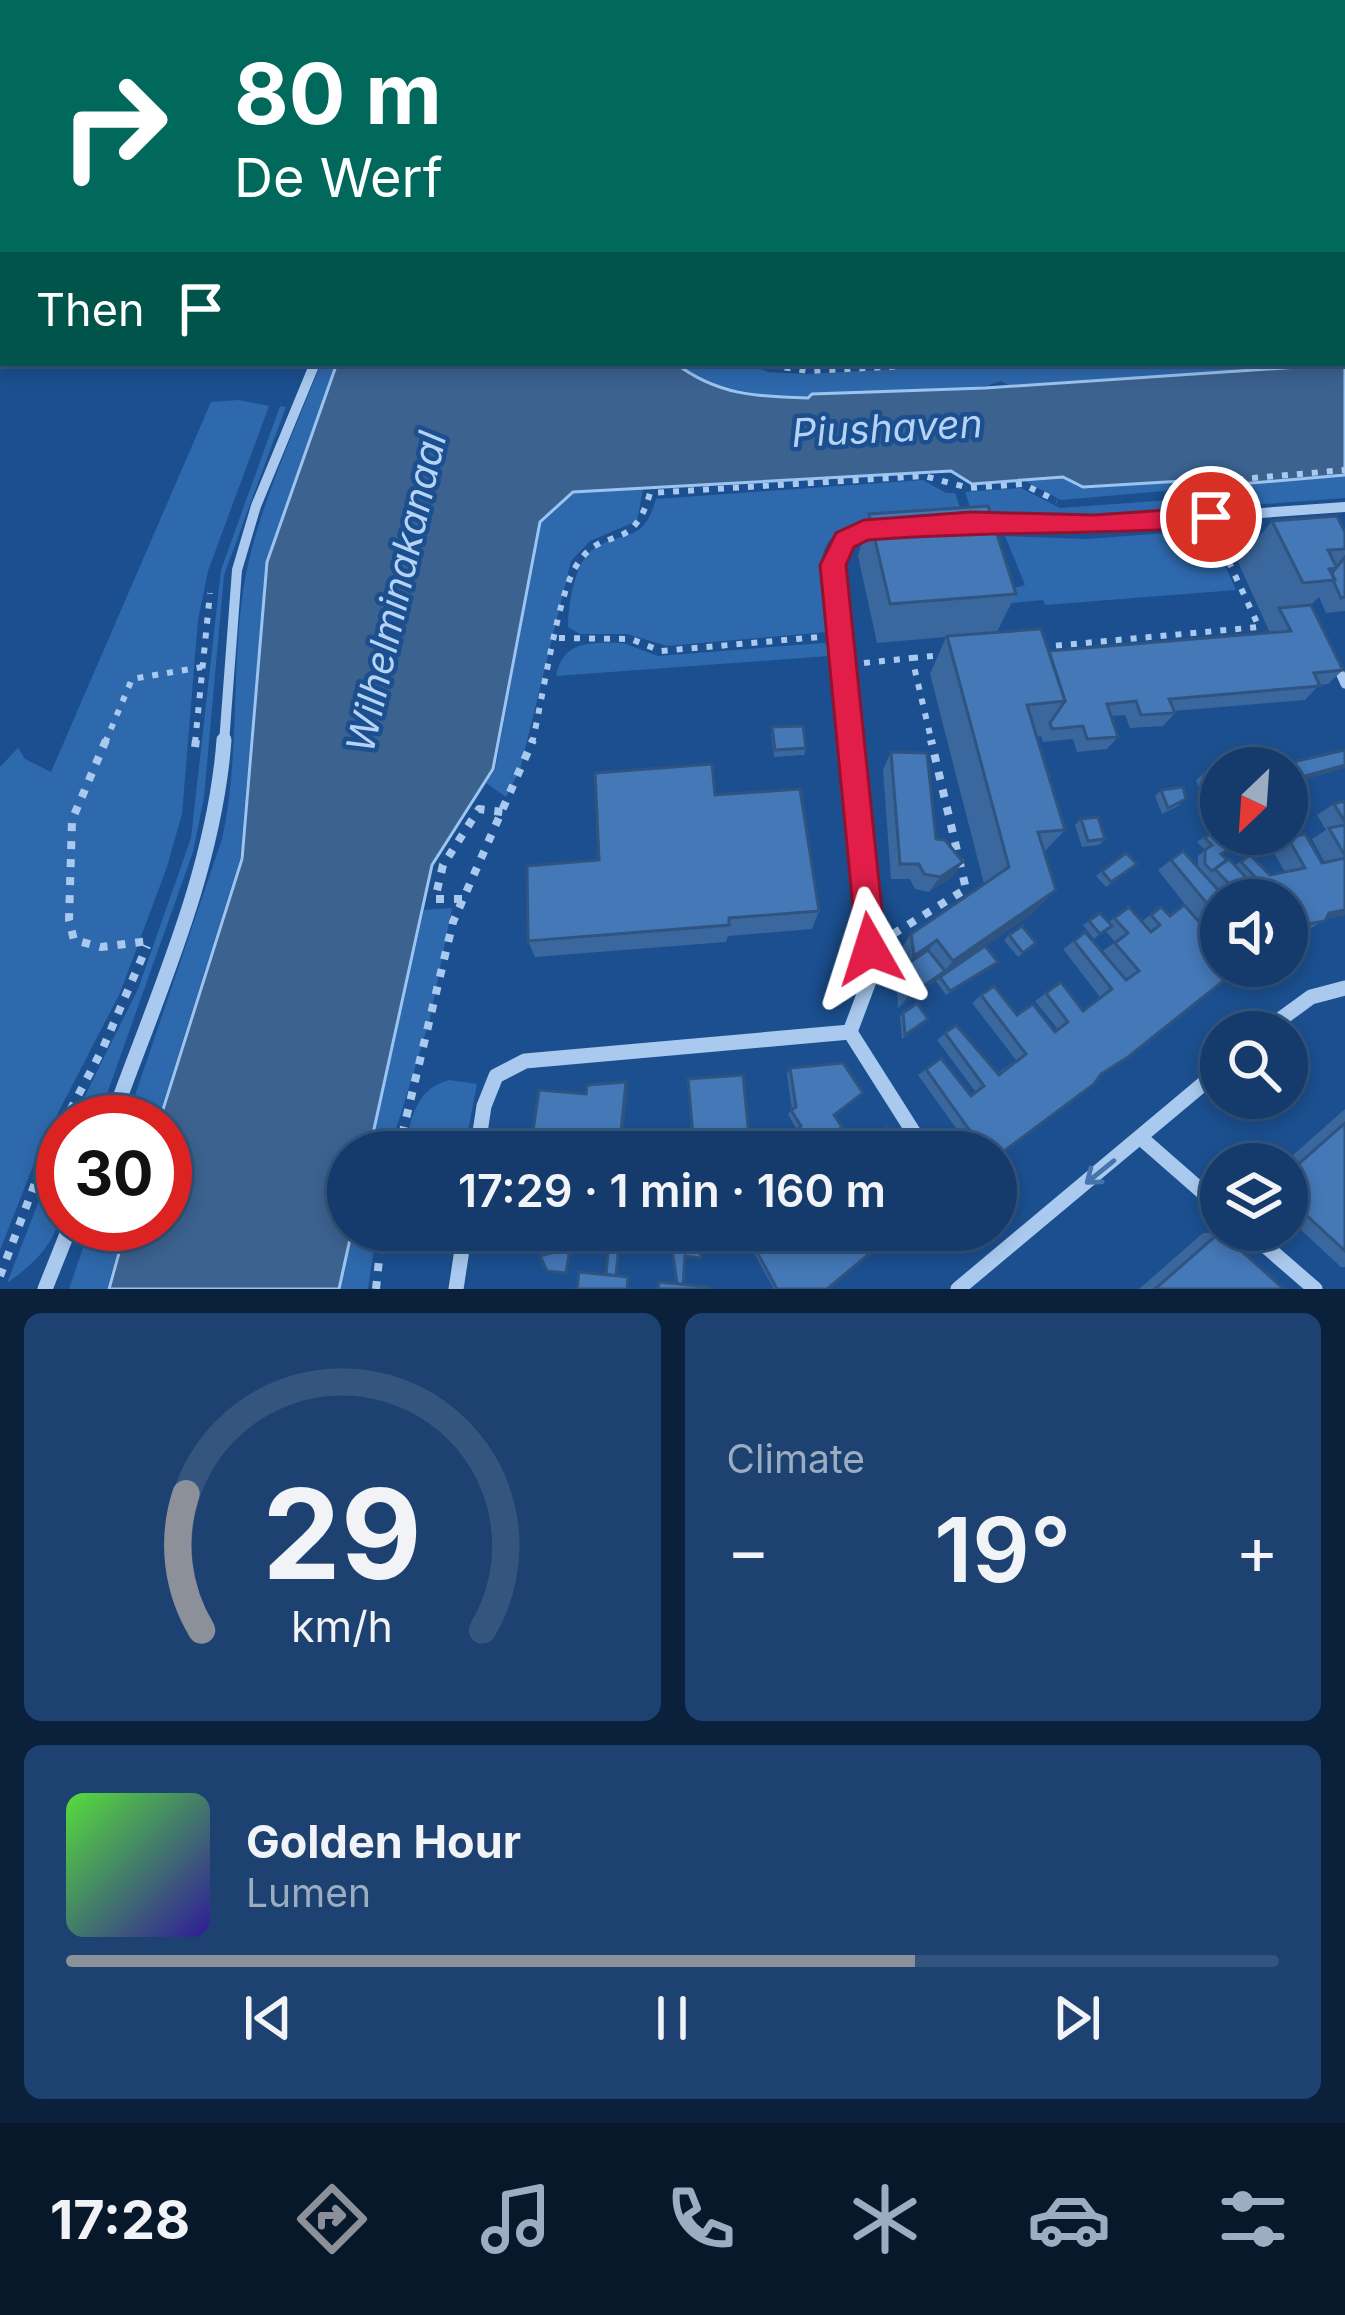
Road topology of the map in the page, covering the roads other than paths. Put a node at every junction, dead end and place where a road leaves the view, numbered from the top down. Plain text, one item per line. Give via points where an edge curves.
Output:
1 (314, 366) edge
2 (1345, 507) edge
3 (1265, 513) junction
4 (971, 522) edge
5 (886, 528) edge
6 (1284, 554) edge
7 (1328, 646) edge
8 (1345, 684) edge
9 (1345, 988) edge
10 (1292, 1011) edge
11 (850, 1032) junction
12 (1200, 1087) edge
13 (121, 1095) edge
14 (480, 1131) edge
15 (913, 1131) edge
16 (1141, 1138) junction
17 (1200, 1190) edge
18 (60, 1251) edge
19 (462, 1251) edge
20 (1271, 1251) edge
21 (45, 1289) edge
22 (456, 1289) edge
23 (958, 1289) edge
24 (1315, 1289) edge

1 - 13 street via 237,570 219,803 200,879
2 - 3 street
3 - 4 street via 1094,525
3 - 6 lane
5 - 11 street via 854,534 833,565 872,974
7 - 8 lane
9 - 10 street
11 - 14 street via 526,1061 496,1076
11 - 15 street
12 - 16 street
16 - 17 street
16 -> 23 street
18 - 21 street
19 - 22 street
20 - 24 street

